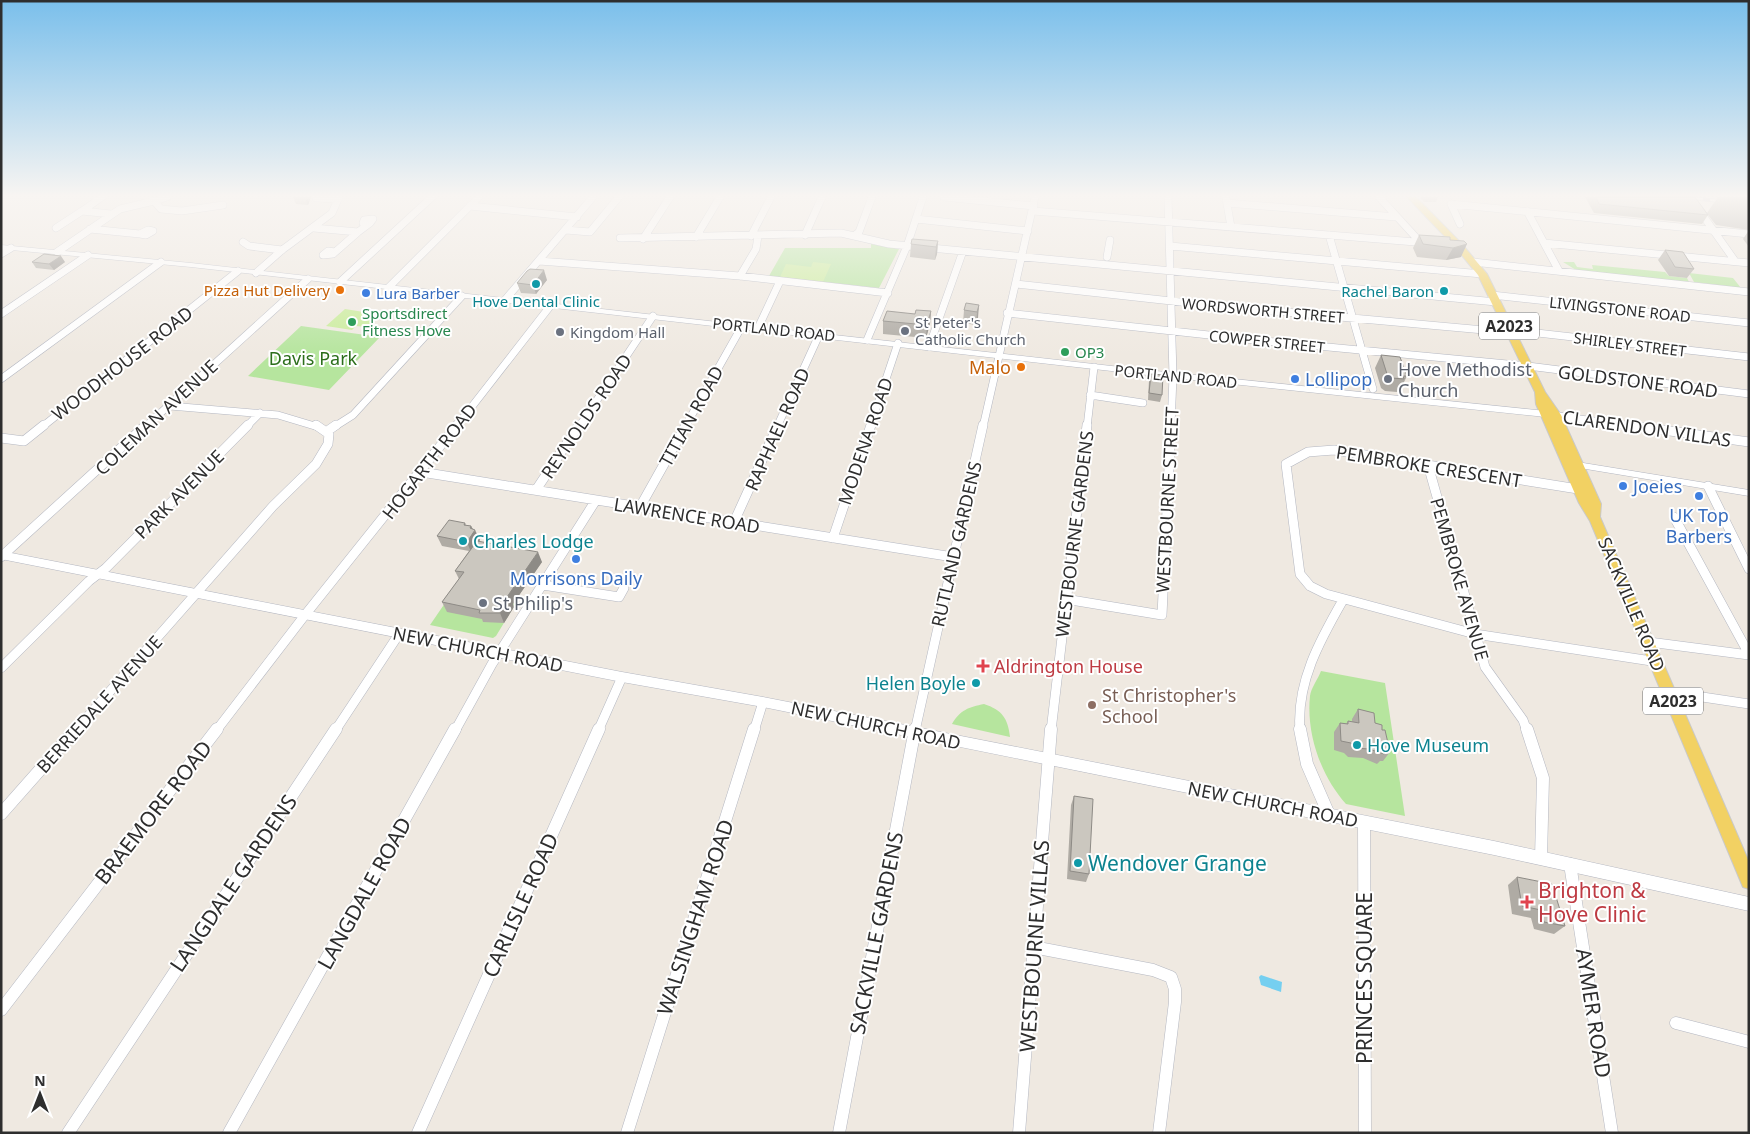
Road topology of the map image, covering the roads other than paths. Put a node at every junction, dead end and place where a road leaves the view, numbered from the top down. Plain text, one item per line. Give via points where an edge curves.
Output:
1 (33, 250) edge
2 (60, 250) edge
3 (282, 250) edge
4 (337, 250) edge
5 (375, 250) edge
6 (426, 250) edge
7 (549, 250) edge
8 (756, 250) edge
9 (905, 250) edge
10 (951, 250) edge
11 (1024, 250) edge
12 (1108, 250) edge
13 (1170, 250) edge
14 (1214, 250) edge
15 (1334, 250) edge
16 (1462, 250) edge
17 (1547, 250) edge
18 (1617, 250) edge
19 (1727, 250) edge
20 (963, 251) junction
21 (57, 252) junction
22 (335, 252) dead end
23 (88, 255) junction
24 (1022, 257) junction
25 (539, 261) junction
26 (1337, 261) junction
27 (1735, 261) junction
28 (161, 262) junction
29 (1106, 262) junction
30 (1473, 262) junction
31 (1749, 262) edge
32 (238, 271) junction
33 (1558, 272) junction
34 (256, 273) junction
35 (1170, 273) junction
36 (1482, 274) junction
37 (740, 276) junction
38 (308, 279) junction
39 (780, 281) junction
40 (340, 282) junction
41 (1016, 284) junction
42 (388, 288) junction
43 (1345, 289) junction
44 (1749, 292) edge
45 (888, 293) junction
46 (462, 296) junction
47 (1494, 299) junction
48 (504, 301) junction
49 (1171, 301) junction
50 (551, 305) junction
51 (1008, 313) junction
52 (1, 314) edge
53 (653, 316) junction
54 (1353, 318) junction
55 (1749, 323) edge
56 (742, 326) junction
57 (758, 328) junction
58 (1172, 332) junction
59 (1512, 332) junction
60 (819, 335) junction
61 (867, 340) junction
62 (898, 343) junction
63 (929, 347) junction
64 (1362, 350) junction
65 (998, 356) junction
66 (1749, 358) edge
67 (1528, 366) junction
68 (1094, 367) junction
69 (1173, 376) junction
70 (1, 379) edge
71 (1373, 389) dead end
72 (1749, 394) edge
73 (1090, 395) junction
74 (1143, 403) dead end
75 (170, 406) junction
76 (260, 413) junction
77 (1551, 415) junction
78 (326, 432) junction
79 (1, 438) edge
80 (1749, 442) edge
81 (1428, 465) junction
82 (1573, 465) junction
83 (421, 472) junction
84 (1708, 486) junction
85 (1578, 489) junction
86 (536, 490) junction
87 (1749, 493) edge
88 (596, 500) junction
89 (640, 507) junction
90 (1674, 517) dead end
91 (1596, 520) junction
92 (734, 522) junction
93 (833, 538) junction
94 (2, 556) edge
95 (953, 557) junction
96 (1749, 569) edge
97 (98, 574) junction
98 (543, 585) junction
99 (624, 588) dead end
100 (196, 594) junction
101 (1065, 600) junction
102 (1343, 600) junction
103 (305, 615) junction
104 (399, 634) junction
105 (1474, 634) junction
106 (1649, 642) junction
107 (500, 654) junction
108 (1749, 655) edge
109 (1658, 662) junction
110 (1, 668) edge
111 (622, 677) junction
112 (1669, 692) junction
113 (763, 702) junction
114 (1749, 704) edge
115 (914, 733) junction
116 (1048, 760) junction
117 (1, 814) edge
118 (1330, 817) junction
119 (1364, 823) junction
120 (1541, 858) junction
121 (1570, 864) junction
122 (1749, 881) edge
123 (1749, 904) edge
124 (1033, 947) junction
125 (1, 1010) edge
126 (1676, 1023) dead end
127 (1749, 1042) edge
128 (68, 1133) edge
129 (229, 1133) edge
130 (418, 1133) edge
131 (627, 1133) edge
132 (839, 1133) edge
133 (1019, 1133) edge
134 (1159, 1133) edge
135 (1365, 1133) edge
136 (1612, 1133) edge

1 - 21 street, PORTLAND ROAD
2 - 21 street
3 - 34 street
4 - 22 street
5 - 40 street
6 - 42 street
7 - 25 street
8 - 37 street
9 - 45 street
10 - 20 street, LIVINGSTONE ROAD
11 - 24 street
12 - 29 street
13 - 35 street, WESTBOURNE STREET
14 - 26 street
15 - 26 street
16 - 30 main road, SACKVILLE ROAD / A2023
17 - 33 street
18 - 27 street
19 - 27 street
20 - 24 street, LIVINGSTONE ROAD
20 - 63 street
21 - 23 street, PORTLAND ROAD
23 - 28 street, PORTLAND ROAD
23 - 52 street
24 - 29 street, LIVINGSTONE ROAD
24 - 41 street
25 - 37 street
25 - 48 street
26 - 36 street
26 - 43 street
27 - 31 street
28 - 32 street, PORTLAND ROAD
28 - 70 street
29 - 35 street, LIVINGSTONE ROAD
30 - 33 street
30 - 36 main road, SACKVILLE ROAD / A2023
32 - 34 street, PORTLAND ROAD
32 - 79 street, WOODHOUSE ROAD via 24,441
33 - 44 street
34 - 38 street, PORTLAND ROAD
35 - 43 street, LIVINGSTONE ROAD
35 - 49 street, WESTBOURNE STREET
36 - 47 main road, SACKVILLE ROAD / A2023
37 - 39 street
38 - 40 street, PORTLAND ROAD
38 - 75 street, COLEMAN AVENUE
39 - 45 street
39 - 57 street
40 - 42 street, PORTLAND ROAD
41 - 49 street, WORDSWORTH STREET
41 - 51 street
42 - 46 street, PORTLAND ROAD
43 - 47 street, LIVINGSTONE ROAD
43 - 54 street
45 - 61 street
46 - 48 street, PORTLAND ROAD
46 - 78 street via 353,415
47 - 55 street, LIVINGSTONE ROAD
47 - 59 main road, SACKVILLE ROAD / A2023
48 - 50 street, PORTLAND ROAD
49 - 54 street, WORDSWORTH STREET
49 - 58 street, WESTBOURNE STREET
50 - 53 street, PORTLAND ROAD
50 - 83 street, HOGARTH ROAD
51 - 58 street, COWPER STREET
51 - 65 street
53 - 56 street, PORTLAND ROAD
53 - 86 street, REYNOLDS ROAD
54 - 59 street, WORDSWORTH STREET
54 - 64 street
56 - 57 street, PORTLAND ROAD
56 - 89 street, TITIAN ROAD
57 - 60 street, PORTLAND ROAD
58 - 64 street, COWPER STREET
58 - 69 street, WESTBOURNE STREET
59 - 66 street, SHIRLEY STREET
59 - 67 main road, SACKVILLE ROAD / A2023
60 - 61 street, PORTLAND ROAD
60 - 92 street, RAPHAEL ROAD
61 - 62 street, PORTLAND ROAD
62 - 63 street, PORTLAND ROAD
62 - 93 street, MODENA ROAD
63 - 65 street, PORTLAND ROAD
64 - 67 street, COWPER STREET
64 - 71 street
65 - 68 street, PORTLAND ROAD
65 - 95 street, RUTLAND GARDENS
67 - 72 street, GOLDSTONE ROAD
67 - 77 main road, SACKVILLE ROAD / A2023 via 1540,392 1541,404
68 - 69 street, PORTLAND ROAD
68 - 73 street, WESTBOURNE GARDENS
69 - 77 street, PORTLAND ROAD
69 - 101 street, WESTBOURNE STREET via 1162,615
73 - 74 street
73 - 101 street, WESTBOURNE GARDENS
75 - 76 street
75 - 94 street, COLEMAN AVENUE
76 - 78 street via 301,420
76 - 97 street, PARK AVENUE
77 - 80 street, CLARENDON VILLAS
77 - 82 main road, SACKVILLE ROAD / A2023
78 - 100 street, BERRIEDALE AVENUE via 328,443 320,458
81 - 85 street, PEMBROKE CRESCENT
81 - 102 street, PEMBROKE CRESCENT via 1334,450 1302,454 1286,464 1300,574 1310,586
81 - 105 street, PEMBROKE AVENUE
82 - 84 street
82 - 85 main road, SACKVILLE ROAD / A2023
82 - 91 main road, SACKVILLE ROAD / A2023 via 1595,504
83 - 86 street, LAWRENCE ROAD
83 - 103 street, HOGARTH ROAD
84 - 87 street
84 - 96 street
85 - 91 main road, SACKVILLE ROAD / A2023
86 - 88 street, LAWRENCE ROAD
88 - 89 street, LAWRENCE ROAD
88 - 98 street
89 - 92 street, LAWRENCE ROAD
90 - 108 street
91 - 106 main road, SACKVILLE ROAD / A2023
92 - 93 street, LAWRENCE ROAD
93 - 95 street, LAWRENCE ROAD
94 - 97 main road, NEW CHURCH ROAD
95 - 115 street, RUTLAND GARDENS
97 - 100 main road, NEW CHURCH ROAD
97 - 110 street, PARK AVENUE
98 - 99 street via 619,597
98 - 107 street
100 - 103 main road, NEW CHURCH ROAD
100 - 117 street, BERRIEDALE AVENUE
101 - 116 street, WESTBOURNE GARDENS
102 - 105 street, PEMBROKE CRESCENT
102 - 118 street via 1309,663 1299,703 1301,741
103 - 104 main road, NEW CHURCH ROAD
103 - 125 street, BRAEMORE ROAD
104 - 107 main road, NEW CHURCH ROAD
104 - 128 street, LANGDALE GARDENS
105 - 109 street, PEMBROKE CRESCENT
105 - 120 street, PEMBROKE AVENUE via 1485,667 1523,720 1534,748 1542,778
106 - 108 street
106 - 109 main road, SACKVILLE ROAD / A2023
107 - 111 main road, NEW CHURCH ROAD
107 - 129 street, LANGDALE ROAD
109 - 112 main road, SACKVILLE ROAD / A2023
111 - 113 main road, NEW CHURCH ROAD
111 - 130 street, CARLISLE ROAD
112 - 114 street
112 - 122 main road, SACKVILLE ROAD / A2023
113 - 115 main road, NEW CHURCH ROAD
113 - 131 street, WALSINGHAM ROAD
115 - 116 main road, NEW CHURCH ROAD
115 - 132 street, SACKVILLE GARDENS
116 - 118 main road, NEW CHURCH ROAD
116 - 124 street, WESTBOURNE VILLAS
118 - 119 main road, NEW CHURCH ROAD
119 - 120 main road, NEW CHURCH ROAD
119 - 135 street, PRINCES SQUARE
120 - 121 main road, NEW CHURCH ROAD
121 - 123 main road, NEW CHURCH ROAD
121 - 136 street, AYMER ROAD
124 - 133 street, WESTBOURNE VILLAS
124 - 134 street via 1153,970 1171,977 1175,1002
126 - 127 street

